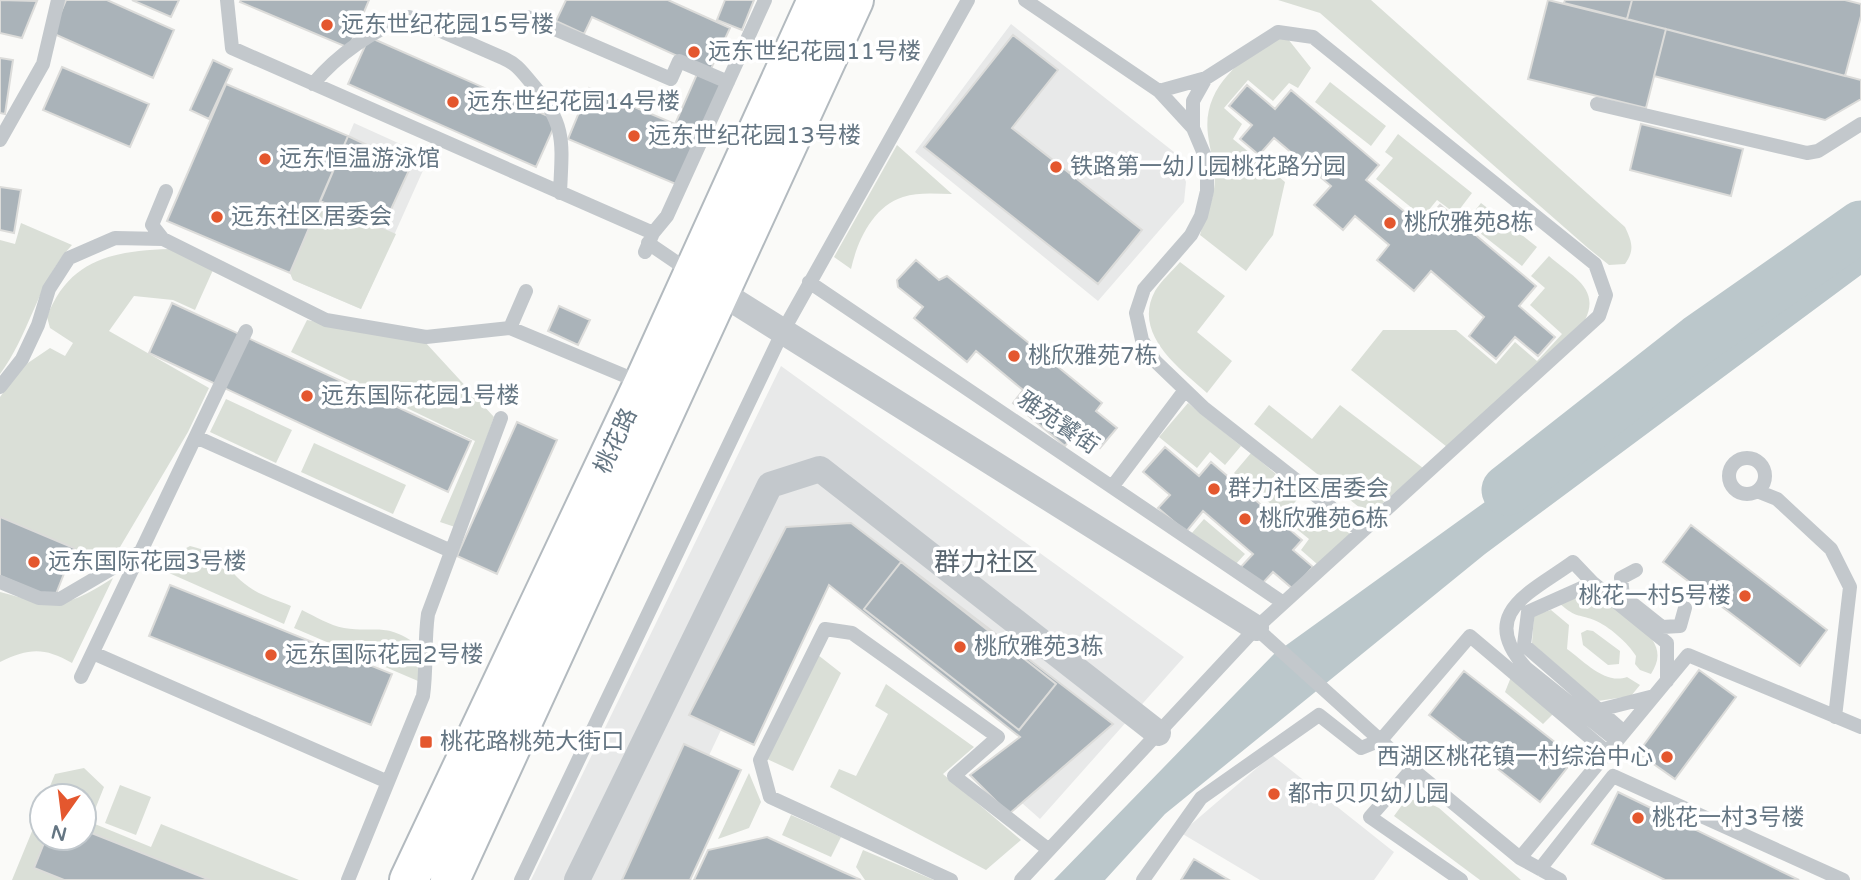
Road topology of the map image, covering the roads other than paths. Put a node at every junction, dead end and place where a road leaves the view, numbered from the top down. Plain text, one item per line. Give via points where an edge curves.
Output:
1 (58, 0) edge
2 (226, 0) edge
3 (765, 0) edge
4 (817, 0) edge
5 (855, 0) edge
6 (968, 0) edge
7 (1025, 0) edge
8 (527, 17) dead end
9 (1206, 78) junction
10 (728, 82) junction
11 (313, 84) junction
12 (1159, 91) junction
13 (1597, 104) dead end
14 (1861, 124) edge
15 (1193, 128) junction
16 (0, 140) edge
17 (166, 191) dead end
18 (560, 193) junction
19 (163, 239) junction
20 (649, 243) junction
21 (809, 282) junction
22 (707, 283) junction
23 (526, 291) dead end
24 (510, 328) junction
25 (246, 331) dead end
26 (783, 331) junction
27 (643, 384) junction
28 (0, 387) edge
29 (1185, 390) junction
30 (501, 418) dead end
31 (196, 437) junction
32 (1112, 487) junction
33 (1756, 491) dead end
34 (1361, 531) junction
35 (451, 551) junction
36 (141, 552) junction
37 (1636, 570) dead end
38 (0, 582) edge
39 (1593, 583) junction
40 (1282, 602) junction
41 (1685, 608) dead end
42 (1662, 627) junction
43 (1255, 628) junction
44 (1667, 643) junction
45 (93, 653) junction
46 (1688, 655) junction
47 (81, 677) dead end
48 (1667, 681) junction
49 (1654, 696) junction
50 (1599, 710) junction
51 (1835, 717) junction
52 (1861, 727) edge
53 (1158, 733) junction
54 (1375, 735) junction
55 (1620, 736) junction
56 (1607, 752) junction
57 (1412, 769) junction
58 (388, 782) junction
59 (1049, 850) junction
60 (1520, 858) junction
61 (1539, 869) junction
62 (348, 880) edge
63 (410, 880) edge
64 (450, 880) edge
65 (520, 880) edge
66 (577, 880) edge
67 (951, 880) edge
68 (1021, 880) edge
69 (1143, 880) edge
70 (1461, 880) edge
71 (1560, 880) edge
72 (1843, 880) edge

1 - 16 lane via 43,64
2 - 11 lane via 232,48
3 - 10 lane
4 - 22 main road, 桃花路
5 - 22 main road, 桃花路
6 - 21 lane
7 - 12 lane
8 - 10 lane via 671,79 679,61
9 - 12 lane
9 - 15 lane via 1193,101
9 - 34 lane via 1278,32 1313,37 1595,264 1603,285 1606,295 1599,316
10 - 20 lane via 667,216
11 - 18 lane
11 - 18 lane via 363,40 385,25 409,17 518,64 560,125
12 - 15 lane
13 - 14 lane via 1807,153
15 - 29 lane via 1208,161 1201,216 1191,235 1144,289 1136,313 1142,340 1155,361
17 - 19 lane via 152,225
18 - 20 lane
19 - 24 lane via 326,320 426,337
19 - 28 lane via 115,238 69,258 49,289 22,359
20 - 22 lane
21 - 26 lane
21 - 32 lane, 雅苑饕街
22 - 26 street
22 - 27 main road, 桃花路
22 - 64 main road, 桃花路
23 - 24 lane
24 - 27 lane
25 - 31 lane
26 - 43 street
26 - 65 lane
27 - 63 main road, 桃花路
29 - 32 lane
29 - 34 lane
30 - 35 lane
31 - 35 lane
31 - 36 lane
32 - 40 lane, 雅苑饕街
33 - 51 lane via 1777,499 1831,550 1850,587
34 - 40 lane
35 - 58 lane via 428,614 423,696
36 - 38 lane via 60,599 39,598
36 - 45 lane
37 - 42 lane via 1621,578 1623,596
39 - 44 lane
39 - 50 lane via 1528,612 1524,645
39 - 55 lane via 1573,562 1515,604 1506,618 1505,634 1513,654 1526,668
40 - 43 lane
41 - 42 lane via 1680,626
42 - 44 lane
43 - 53 lane
43 - 54 lane
44 - 46 lane
44 - 48 lane
45 - 47 lane
45 - 58 lane
46 - 48 lane
46 - 51 lane
48 - 49 lane
49 - 50 lane
49 - 55 lane
50 - 55 lane
51 - 52 lane
53 - 59 lane
53 - 66 street via 820,469 770,485
54 - 56 lane via 1470,636
54 - 57 lane
54 - 69 lane via 1361,748 1319,715 1201,798
55 - 56 lane
56 - 60 lane
57 - 60 lane
57 - 70 lane via 1370,817
58 - 62 lane
59 - 67 lane via 954,776 998,737 852,633 825,629 760,760 770,797
59 - 68 lane
60 - 61 lane
61 - 71 lane
61 - 72 lane via 1613,776

